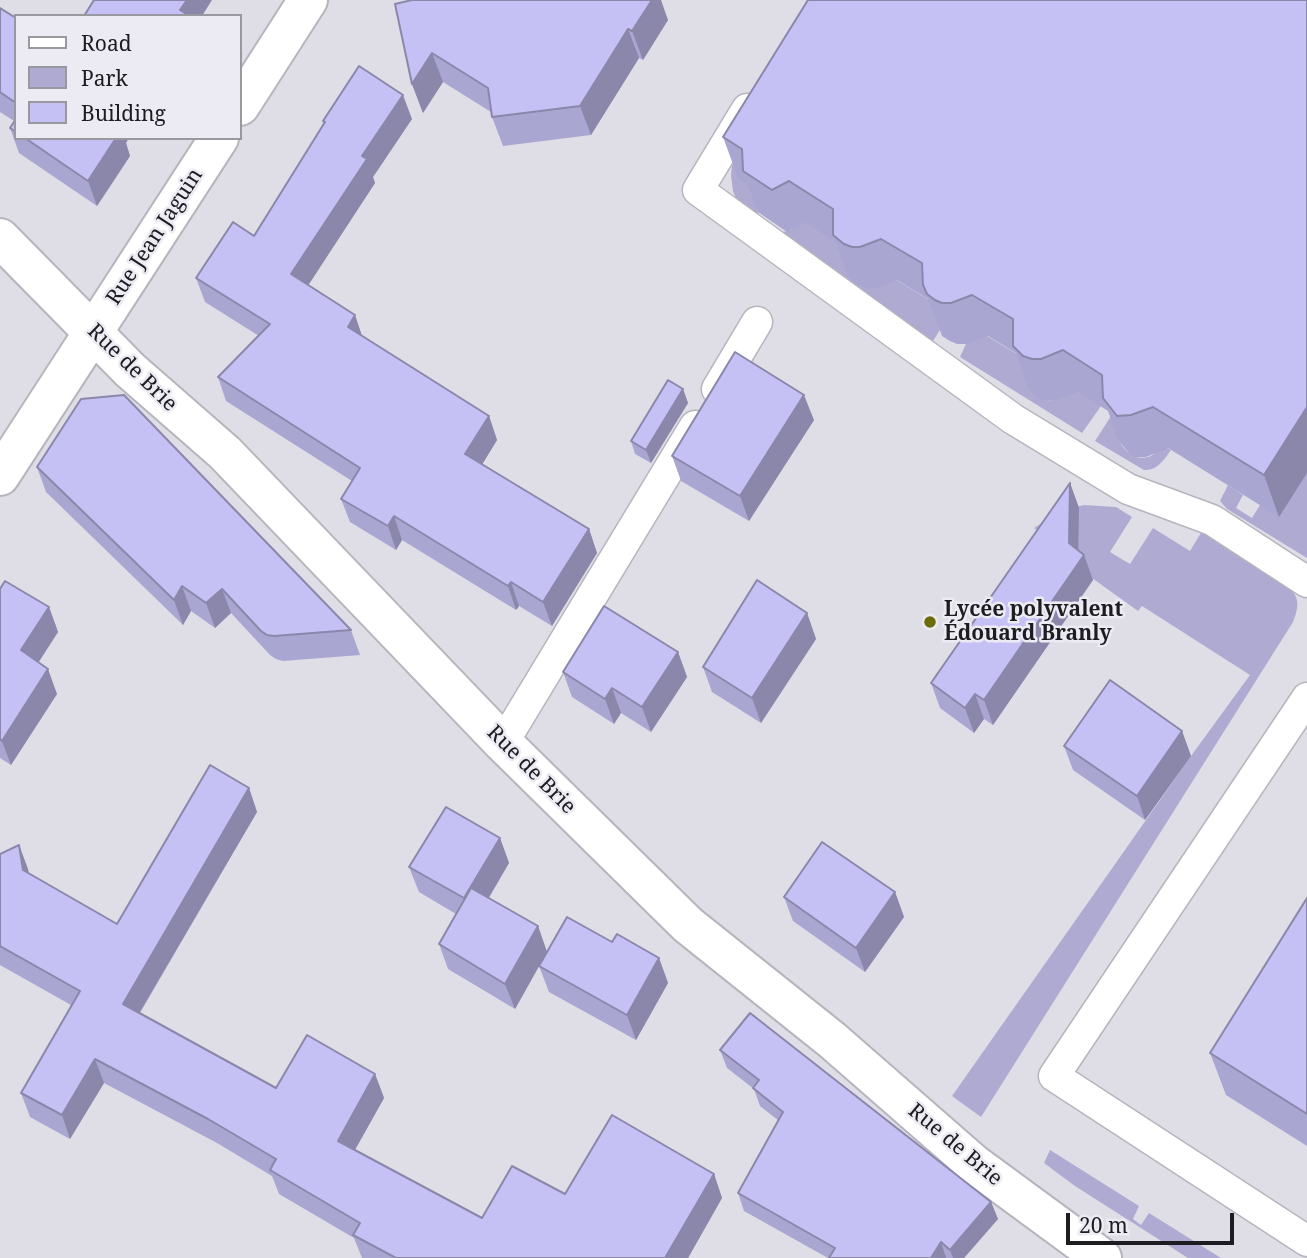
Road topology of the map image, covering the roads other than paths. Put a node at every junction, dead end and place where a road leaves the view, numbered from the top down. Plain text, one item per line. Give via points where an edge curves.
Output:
1 (308, 0) edge
2 (762, 83) edge
3 (242, 103) edge
4 (218, 140) edge
5 (0, 237) edge
6 (757, 322) dead end
7 (93, 332) junction
8 (0, 476) edge
9 (1307, 582) edge
10 (1307, 698) edge
11 (503, 743) junction
12 (1307, 1241) edge
13 (1102, 1258) edge

1 - 3 street
2 - 9 lane via 698,190 1013,419 1128,489 1213,520
4 - 7 street, Rue Jean Jaguin
5 - 7 street, Rue de Brie
6 - 11 lane
7 - 8 street, Rue Jean Jaguin
7 - 11 street, Rue de Brie via 225,453
10 - 12 lane via 1054,1076
11 - 13 street, Rue de Brie via 688,925 832,1040 974,1164

